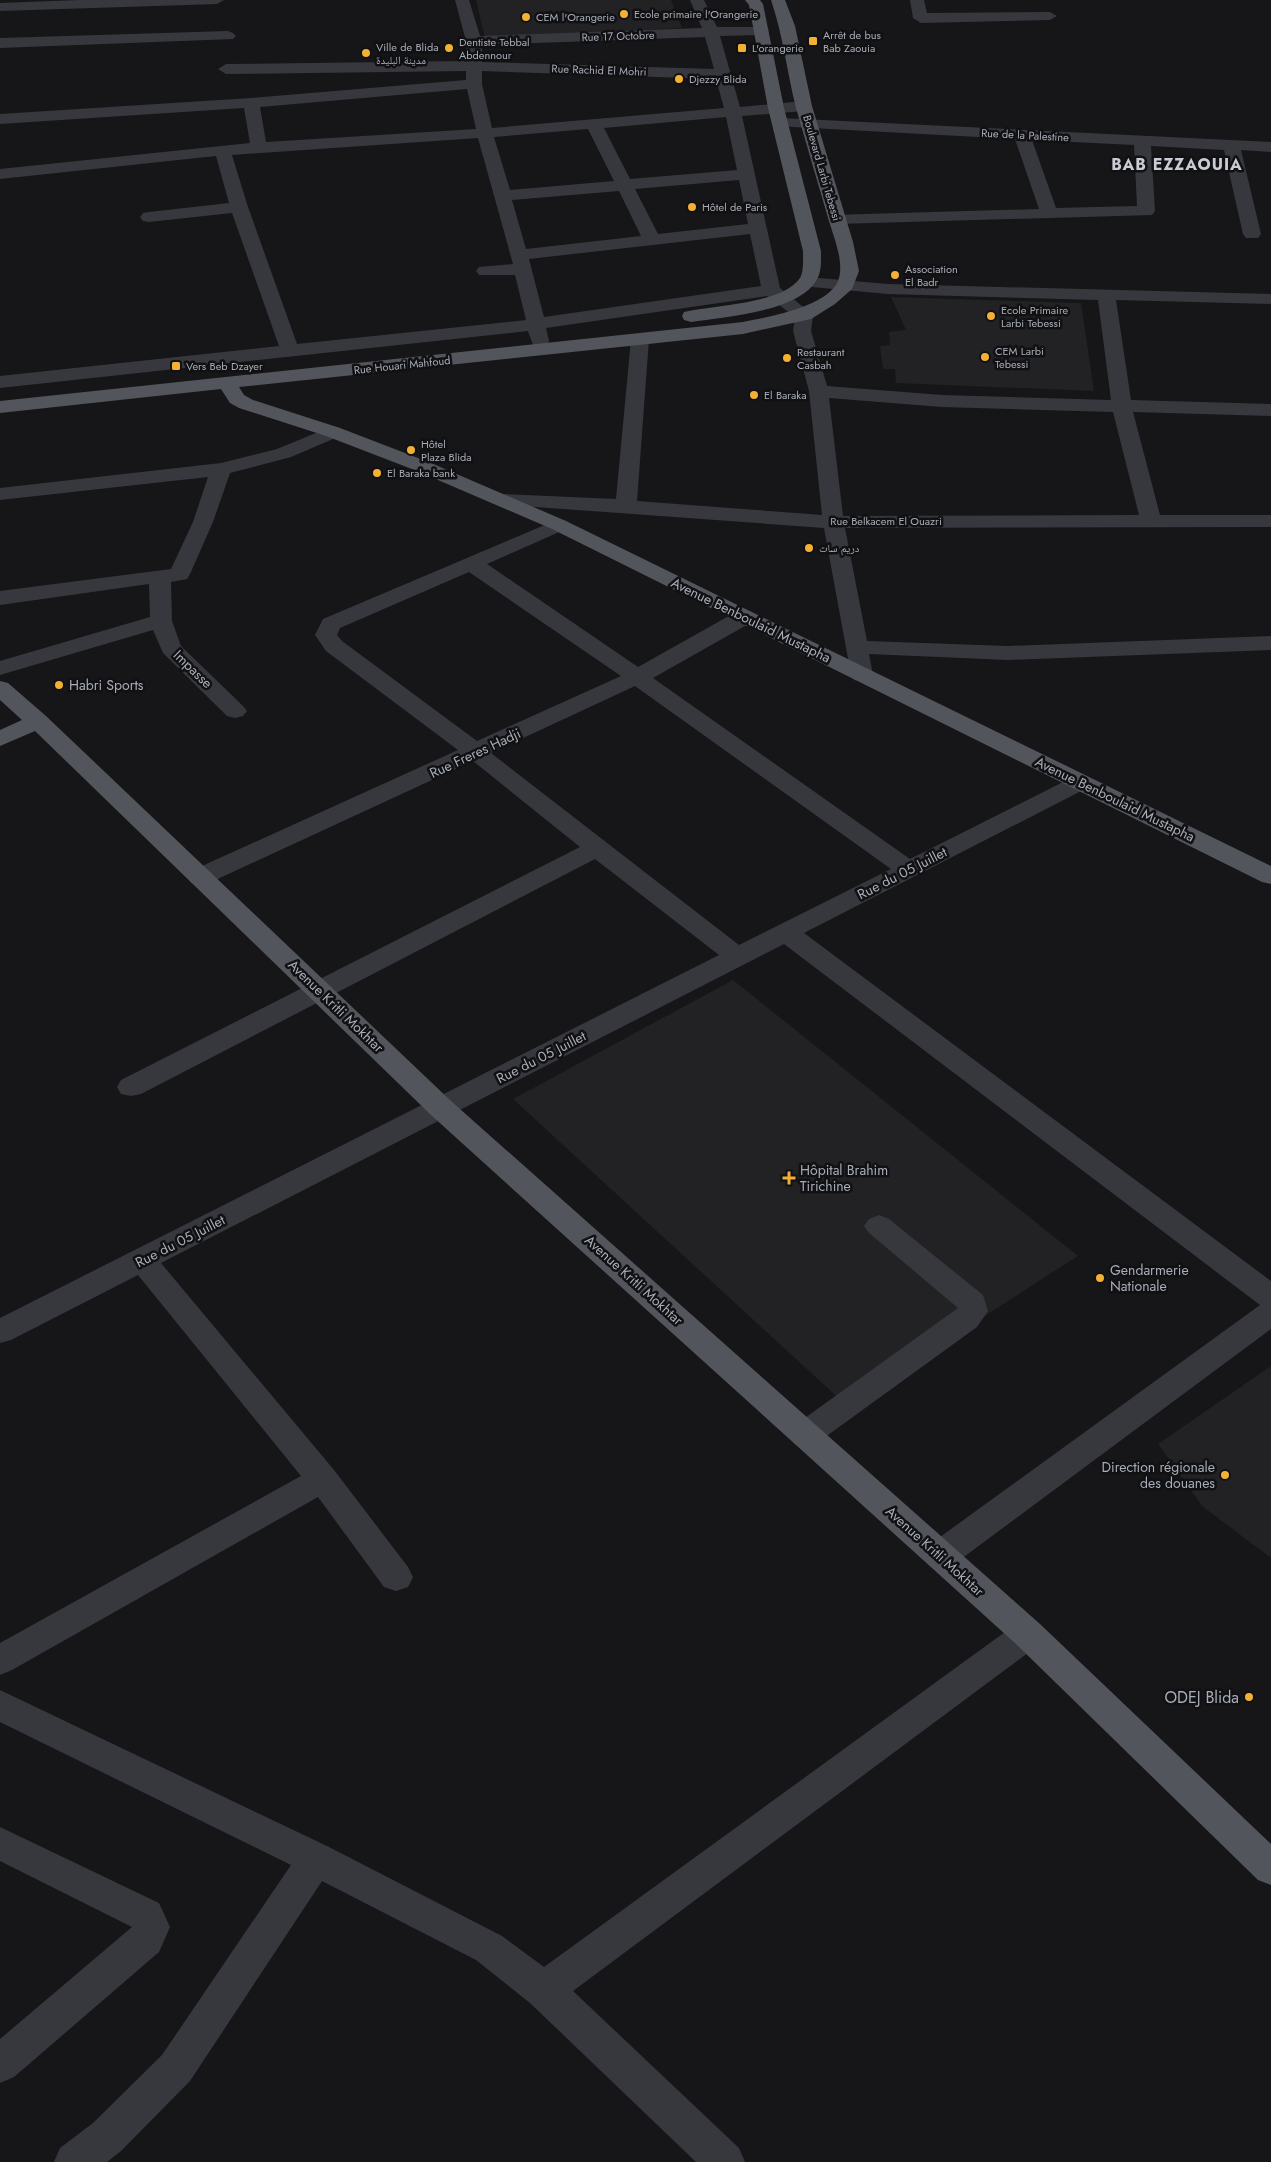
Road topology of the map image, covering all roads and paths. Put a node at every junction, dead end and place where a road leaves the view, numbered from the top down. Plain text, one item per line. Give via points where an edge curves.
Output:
1 (217, 0) edge
2 (462, 0) edge
3 (697, 0) edge
4 (752, 0) edge
5 (778, 0) edge
6 (917, 0) edge
7 (1015, 0) edge
8 (0, 7) edge
9 (1020, 16) junction
10 (1050, 16) dead end
11 (231, 18) dead end
12 (761, 30) junction
13 (712, 32) junction
14 (228, 36) junction
15 (474, 41) junction
16 (0, 43) edge
17 (476, 66) junction
18 (226, 69) junction
19 (722, 74) junction
20 (474, 84) junction
21 (252, 103) junction
22 (225, 105) junction
23 (804, 106) junction
24 (733, 112) junction
25 (778, 116) junction
26 (0, 119) edge
27 (594, 124) junction
28 (810, 124) junction
29 (484, 133) junction
30 (1022, 135) junction
31 (1142, 141) junction
32 (1231, 145) junction
33 (1271, 147) edge
34 (259, 148) junction
35 (223, 151) junction
36 (0, 174) edge
37 (746, 174) junction
38 (624, 185) junction
39 (503, 196) junction
40 (239, 208) junction
41 (1049, 213) junction
42 (149, 217) dead end
43 (837, 219) junction
44 (757, 228) junction
45 (1252, 234) dead end
46 (652, 240) junction
47 (521, 262) junction
48 (485, 271) dead end
49 (807, 282) junction
50 (846, 285) junction
51 (776, 294) junction
52 (1106, 295) junction
53 (1271, 299) edge
54 (804, 315) junction
55 (539, 336) junction
56 (640, 339) junction
57 (290, 352) junction
58 (221, 370) junction
59 (0, 382) edge
60 (0, 391) edge
61 (819, 391) junction
62 (1122, 407) junction
63 (0, 408) edge
64 (1271, 410) edge
65 (333, 432) junction
66 (221, 469) junction
67 (0, 494) edge
68 (502, 500) junction
69 (626, 506) junction
70 (1151, 521) junction
71 (1271, 521) edge
72 (833, 522) junction
73 (559, 525) junction
74 (472, 564) junction
75 (160, 578) junction
76 (0, 598) edge
77 (744, 617) junction
78 (161, 621) junction
79 (1271, 643) edge
80 (857, 647) junction
81 (0, 668) edge
82 (862, 675) junction
83 (637, 677) junction
84 (0, 688) edge
85 (235, 711) dead end
86 (38, 721) junction
87 (0, 739) edge
88 (476, 752) junction
89 (1081, 782) junction
90 (596, 848) junction
91 (909, 870) junction
92 (1271, 876) edge
93 (200, 877) junction
94 (786, 932) junction
95 (738, 957) junction
96 (322, 990) junction
97 (131, 1087) dead end
98 (441, 1108) junction
99 (879, 1226) dead end
100 (142, 1260) junction
101 (1271, 1297) edge
102 (1271, 1313) edge
103 (0, 1332) edge
104 (806, 1434) junction
105 (324, 1479) junction
106 (941, 1556) junction
107 (396, 1577) dead end
108 (1028, 1634) junction
109 (0, 1660) edge
110 (0, 1705) edge
111 (0, 1844) edge
112 (316, 1859) junction
113 (1271, 1868) edge
114 (544, 1990) junction
115 (0, 2064) edge
116 (74, 2162) edge
117 (725, 2162) edge

1 - 8 street
2 - 15 street
3 - 13 street
4 - 12 main road via 756,4
5 - 23 main road, Boulevard Larbi Tebessi via 787,26
6 - 9 street via 921,18
7 - 9 street
9 - 10 street
11 - 14 street
12 - 13 street, Rue 17 Octobre
12 - 25 main road
13 - 15 street, Rue 17 Octobre
13 - 19 street
14 - 16 street
14 - 18 street
15 - 17 street
17 - 18 street, Rue Rachid El Mohri
17 - 19 street, Rue Rachid El Mohri
17 - 20 street
18 - 22 street
19 - 24 street
20 - 21 street
20 - 29 street
21 - 22 street
21 - 34 street
22 - 26 street
23 - 25 street
23 - 28 main road, Boulevard Larbi Tebessi
24 - 25 street
24 - 27 street
24 - 37 street
25 - 28 street, Rue de la Palestine
25 - 49 main road via 812,251 813,266
27 - 29 street
27 - 38 street
28 - 30 street, Rue de la Palestine
28 - 43 main road, Boulevard Larbi Tebessi
29 - 34 street via 377,135
29 - 39 street
30 - 31 street, Rue de la Palestine
30 - 41 street
31 - 32 street, Rue de la Palestine
31 - 41 street via 1146,211
32 - 33 street, Rue de la Palestine
32 - 45 street
34 - 35 street
35 - 36 street
35 - 40 street
37 - 38 street
37 - 44 street
38 - 39 street
38 - 46 street
39 - 47 street
40 - 42 street
40 - 57 street
41 - 43 street
43 - 50 main road, Boulevard Larbi Tebessi via 850,271
44 - 46 street
44 - 51 street
46 - 47 street
47 - 48 street
47 - 55 street
49 - 50 street
49 - 51 main road via 798,290
50 - 52 street
50 - 54 main road
51 - 54 street
51 - 55 main road, Rue Houari Mahfoud via 769,303
52 - 53 street
52 - 62 street
54 - 56 main road, Rue Houari Mahfoud via 743,328
54 - 61 street via 802,331
55 - 56 main road, Rue Houari Mahfoud
55 - 57 street
55 - 58 main road, Rue Houari Mahfoud
56 - 69 street
57 - 58 street
58 - 59 street
58 - 60 main road, Rue Houari Mahfoud
58 - 63 main road, Rue Houari Mahfoud
58 - 65 main road, Avenue Benboulaid Mustapha via 236,399
61 - 62 street via 942,401
61 - 72 street
62 - 64 street
62 - 70 street
65 - 66 street via 284,453
65 - 68 main road, Avenue Benboulaid Mustapha
66 - 67 street
66 - 75 street via 203,522 179,574
68 - 69 street, Rue Belkacem El Ouazri
68 - 73 main road, Avenue Benboulaid Mustapha
69 - 72 street, Rue Belkacem El Ouazri
70 - 71 street, Rue Belkacem El Ouazri
70 - 72 street, Rue Belkacem El Ouazri
72 - 80 street
73 - 74 street
73 - 77 main road, Avenue Benboulaid Mustapha
74 - 83 street
74 - 88 street via 331,624 326,636 334,646
75 - 76 street
75 - 78 street, Impasse
77 - 82 main road, Avenue Benboulaid Mustapha
77 - 83 street, Rue Freres Hadji
78 - 81 street
78 - 85 street, Impasse via 171,648
79 - 80 street via 1008,654
80 - 82 street
82 - 89 main road, Avenue Benboulaid Mustapha
83 - 88 street, Rue Freres Hadji
83 - 91 street
84 - 86 main road, Avenue Kritli Mokhtar
86 - 87 main road
86 - 93 main road, Avenue Kritli Mokhtar
88 - 90 street
88 - 93 street, Rue Freres Hadji
89 - 91 street, Rue du 05 Juillet
89 - 92 main road, Avenue Benboulaid Mustapha
90 - 95 street
90 - 96 street
91 - 94 street, Rue du 05 Juillet
93 - 96 main road, Avenue Kritli Mokhtar
94 - 95 street, Rue du 05 Juillet
94 - 101 street
95 - 98 street, Rue du 05 Juillet
96 - 97 street
96 - 98 main road, Avenue Kritli Mokhtar
98 - 100 street, Rue du 05 Juillet
98 - 104 main road, Avenue Kritli Mokhtar
99 - 104 street via 972,1303 973,1311
100 - 103 street, Rue du 05 Juillet
100 - 105 street
102 - 106 street
104 - 106 main road, Avenue Kritli Mokhtar
105 - 107 street
105 - 109 street
106 - 108 main road, Avenue Kritli Mokhtar
108 - 113 main road, Avenue Kritli Mokhtar
108 - 114 street
110 - 112 street
111 - 115 street via 146,1915 151,1926 146,1940
112 - 114 street via 489,1948
112 - 116 street via 176,2068 107,2137
114 - 117 street

